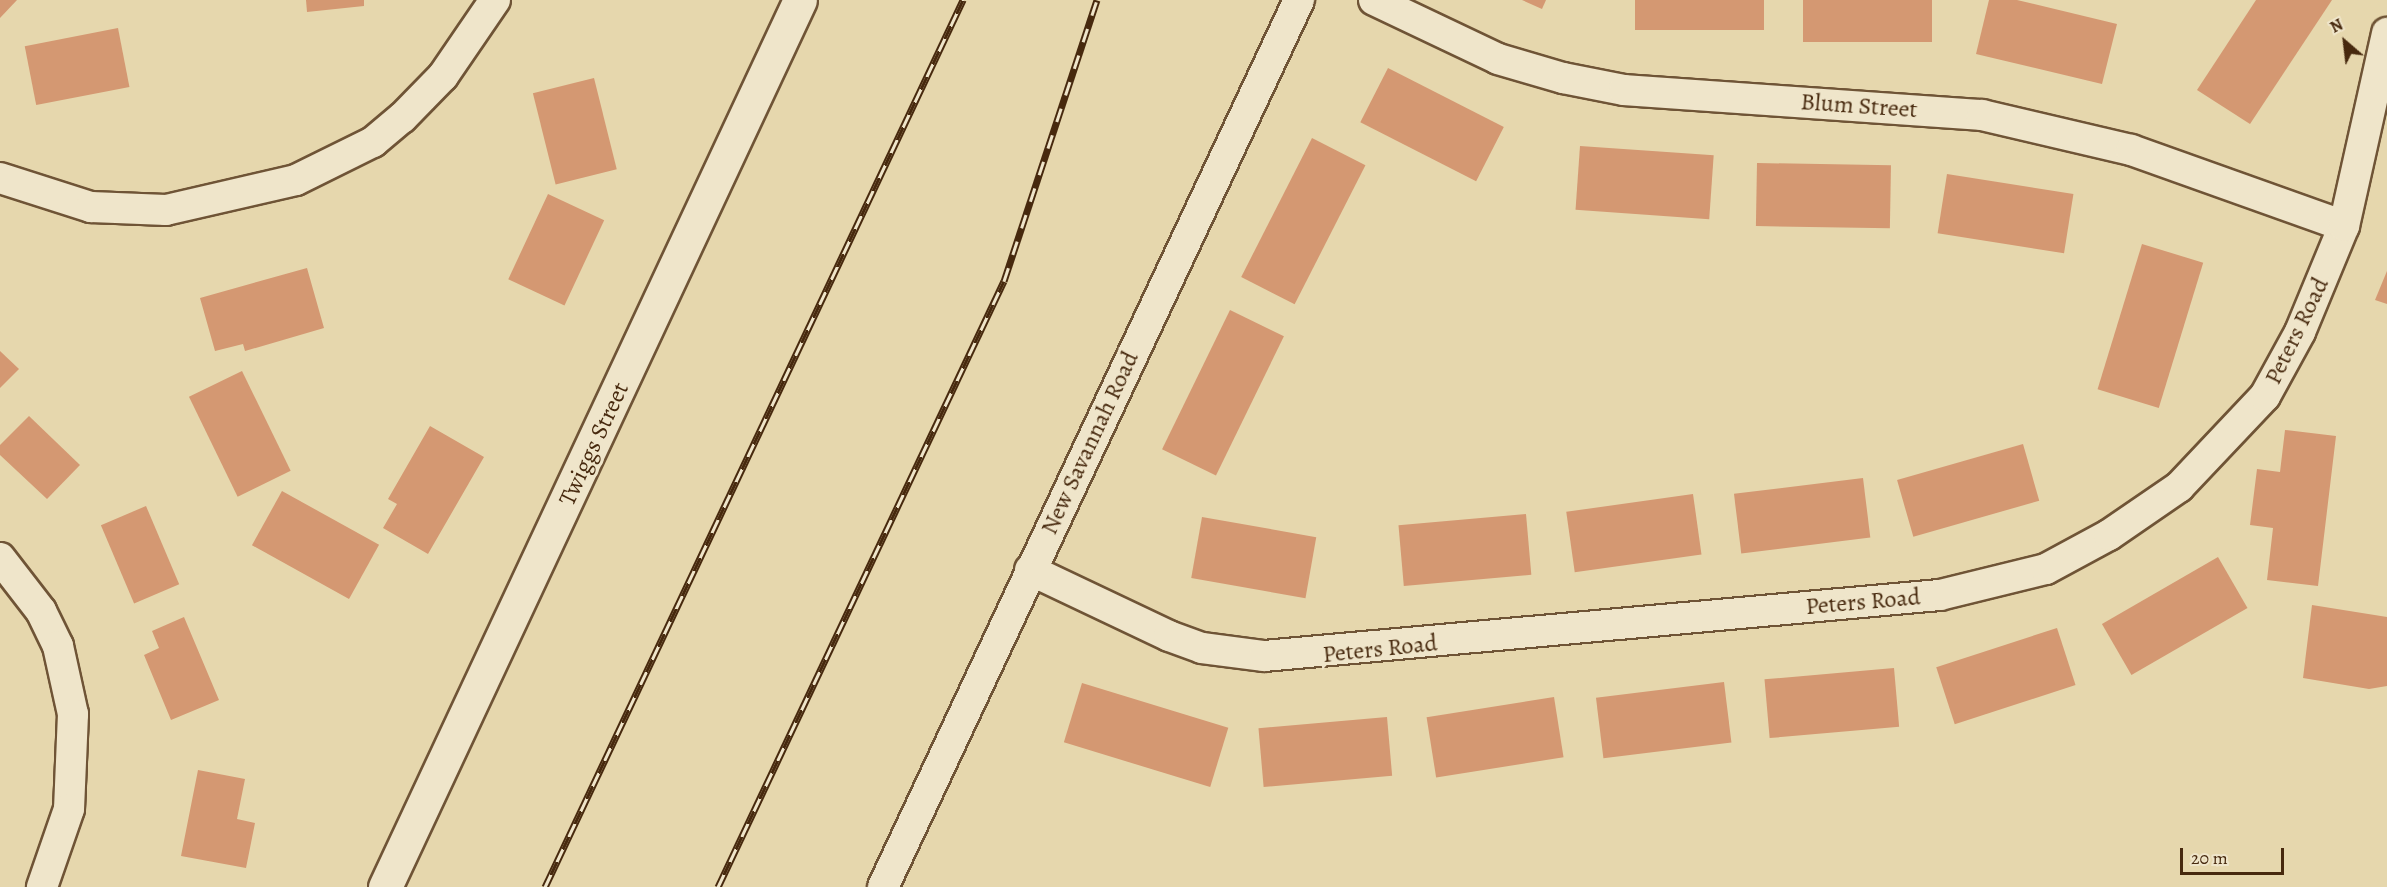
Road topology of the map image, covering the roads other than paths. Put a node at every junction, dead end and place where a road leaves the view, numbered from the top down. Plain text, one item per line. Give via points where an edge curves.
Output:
1 (495, 0) edge
2 (800, 0) edge
3 (1299, 0) edge
4 (1374, 0) edge
5 (2387, 33) edge
6 (0, 178) edge
7 (2344, 226) junction
8 (0, 558) edge
9 (1030, 570) junction
10 (42, 887) edge
11 (385, 887) edge
12 (883, 887) edge

1 - 6 street via 443,76 402,118 372,142 296,180 244,197 166,210 91,207
2 - 11 main road, Twiggs Street
3 - 9 street, New Savannah Road
4 - 7 street, Blum Street via 1498,59 1563,78 1624,90 1982,115 2131,150
5 - 7 street, Peters Road
7 - 9 street, Peters Road via 2282,368 2205,463 2109,535 2013,580 1940,595 1264,656 1202,648 1169,636
8 - 10 street via 34,601 58,646 73,714 69,808
9 - 12 street, New Savannah Road

